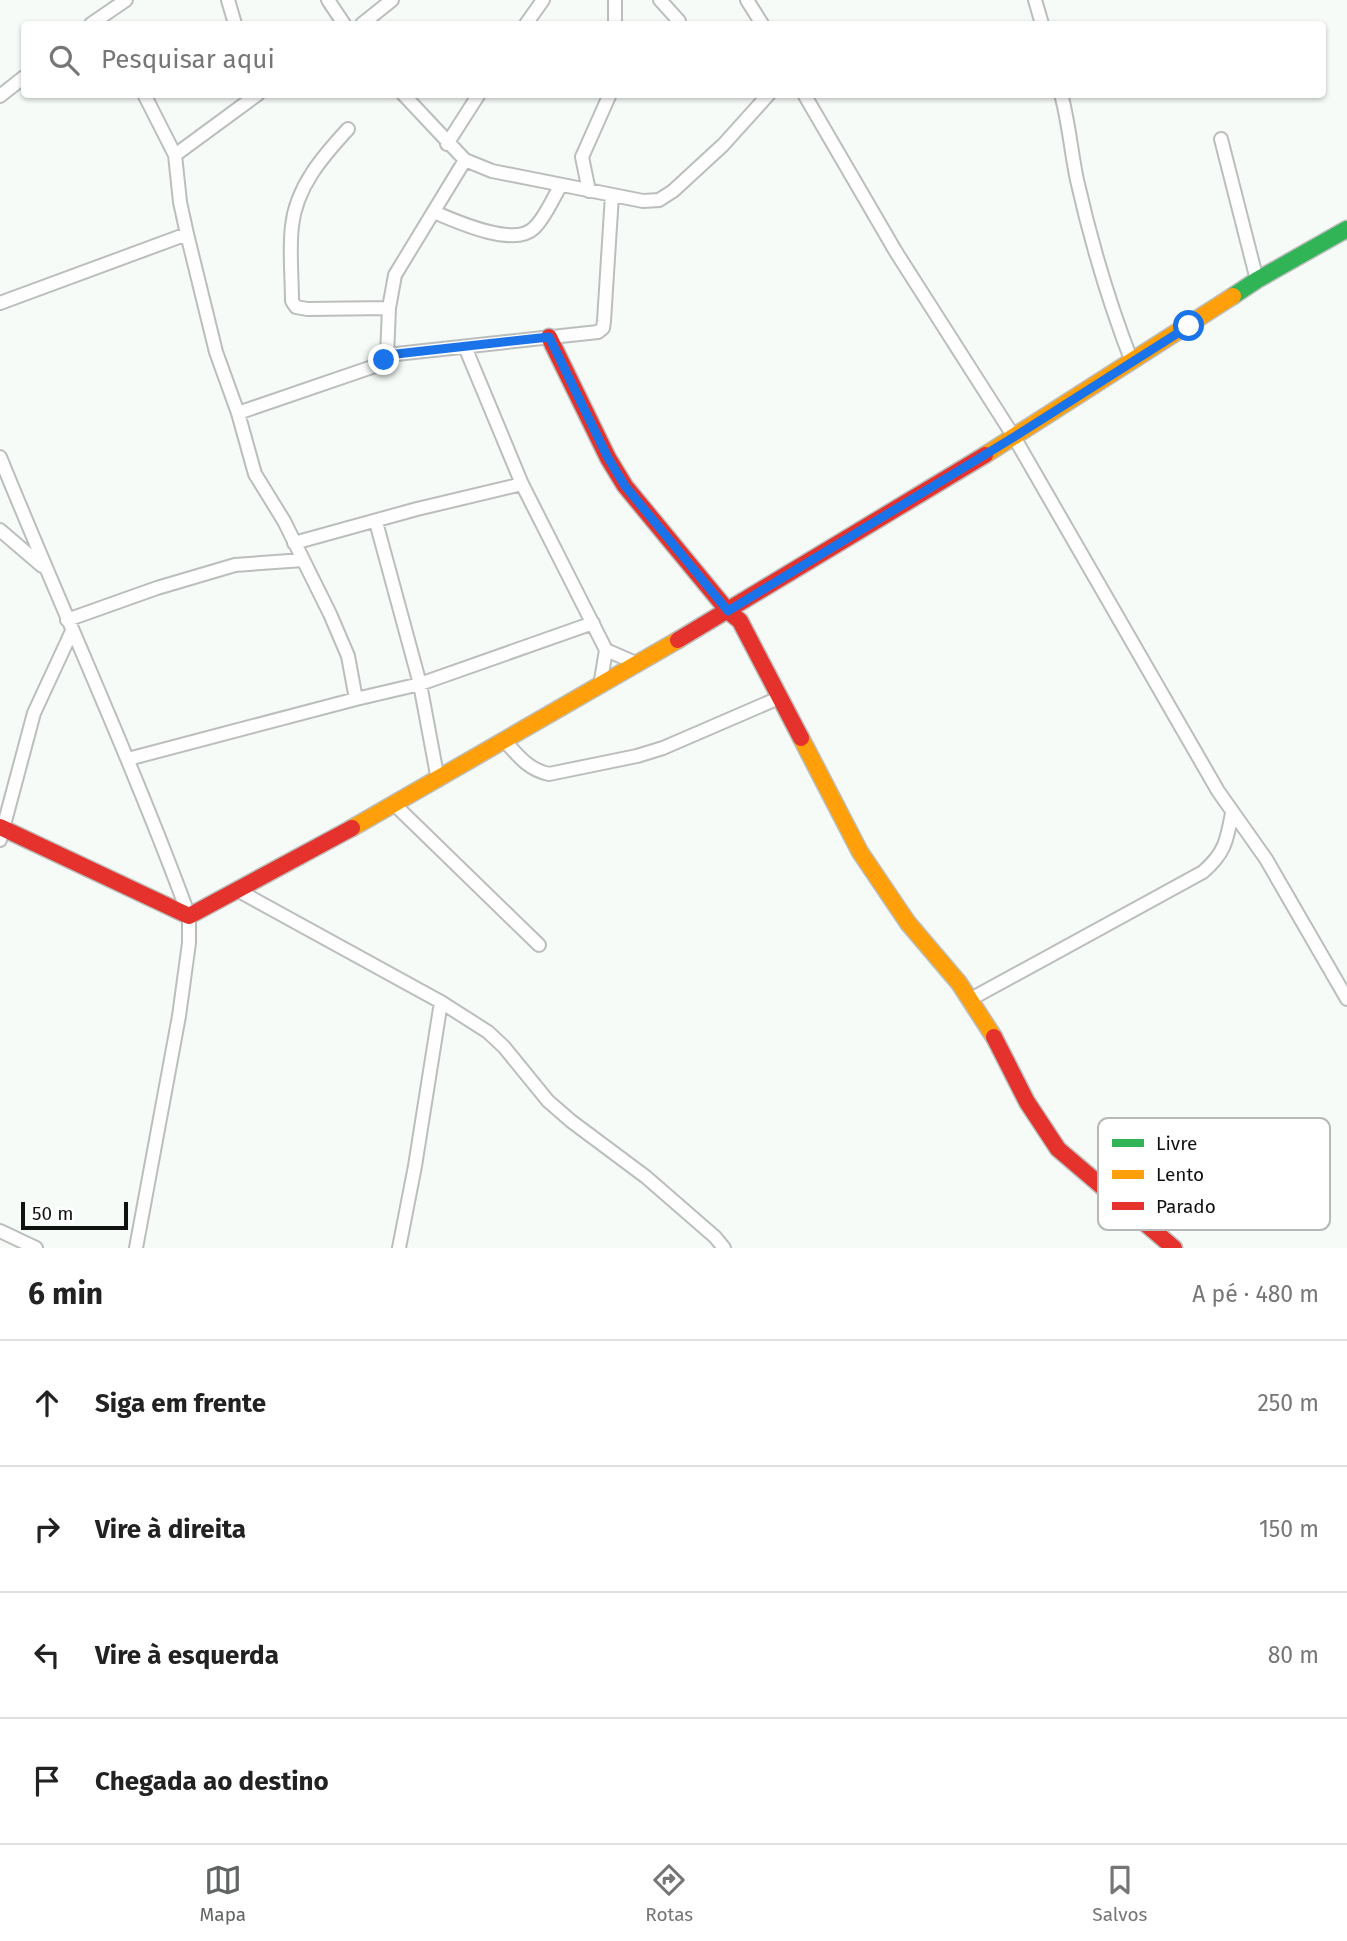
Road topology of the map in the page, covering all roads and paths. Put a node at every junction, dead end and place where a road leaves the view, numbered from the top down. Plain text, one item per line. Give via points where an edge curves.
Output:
1 (126, 0) edge
2 (228, 0) edge
3 (328, 0) edge
4 (392, 0) edge
5 (543, 0) edge
6 (615, 0) edge
7 (660, 0) edge
8 (747, 0) edge
9 (1035, 0) edge
10 (110, 18) edge
11 (234, 21) edge
12 (342, 21) edge
13 (366, 21) edge
14 (528, 21) edge
15 (615, 21) edge
16 (678, 21) edge
17 (760, 21) edge
18 (1041, 21) edge
19 (21, 79) edge
20 (0, 96) edge
21 (146, 98) edge
22 (253, 98) edge
23 (407, 98) edge
24 (476, 98) edge
25 (608, 98) edge
26 (765, 98) edge
27 (806, 98) edge
28 (1062, 98) edge
29 (348, 129) dead end
30 (1222, 139) dead end
31 (447, 144) junction
32 (175, 155) junction
33 (465, 160) junction
34 (561, 186) junction
35 (589, 191) junction
36 (612, 195) junction
37 (434, 212) junction
38 (1347, 229) edge
39 (187, 234) junction
40 (1257, 280) junction
41 (0, 303) edge
42 (389, 308) junction
43 (549, 337) junction
44 (464, 347) junction
45 (387, 355) junction
46 (1132, 362) junction
47 (238, 413) junction
48 (1014, 437) junction
49 (0, 457) edge
50 (4, 478) edge
51 (522, 484) junction
52 (376, 522) junction
53 (0, 530) edge
54 (294, 543) junction
55 (303, 560) junction
56 (45, 568) junction
57 (728, 611) junction
58 (593, 623) junction
59 (70, 625) junction
60 (606, 650) junction
61 (638, 664) junction
62 (420, 684) junction
63 (600, 686) junction
64 (781, 697) junction
65 (356, 699) junction
66 (505, 741) junction
67 (128, 759) junction
68 (438, 780) junction
69 (395, 805) junction
70 (1231, 813) junction
71 (1, 832) edge
72 (237, 890) junction
73 (189, 916) junction
74 (539, 945) dead end
75 (1347, 999) edge
76 (969, 1000) junction
77 (442, 1002) junction
78 (1098, 1186) edge
79 (1151, 1230) edge
80 (0, 1231) edge
81 (36, 1248) edge
82 (136, 1248) edge
83 (399, 1248) edge
84 (724, 1248) edge
85 (1174, 1248) edge

1 - 10 street
2 - 11 street
3 - 12 street
4 - 13 street
5 - 14 street
6 - 15 street
7 - 16 street
8 - 17 street
9 - 18 street
19 - 20 street
21 - 32 street
22 - 32 street
23 - 31 street
24 - 31 street
25 - 35 street via 582,157
26 - 36 street via 723,145 659,200
27 - 48 street
28 - 46 street via 1092,240
29 - 42 street via 320,161 299,199 292,224 292,302 307,309
30 - 40 street
31 - 33 street
32 - 39 street
33 - 34 street via 492,171
33 - 37 street
34 - 35 street
34 - 37 street via 534,229 525,234 476,230
35 - 36 street
36 - 43 street via 603,328
37 - 42 street via 395,275
38 - 40 street
39 - 41 street
39 - 47 street via 216,352
40 - 46 street
42 - 45 street
43 - 44 street
43 - 57 street via 625,486
44 - 45 street
44 - 51 street
45 - 47 street via 375,366
46 - 48 street
47 - 54 street via 255,474
48 - 57 street
48 - 70 street
49 - 50 street
50 - 56 street
51 - 52 street
51 - 58 street
52 - 54 street
52 - 62 street
53 - 56 street
54 - 55 street
55 - 59 street via 235,565 158,588
55 - 65 street via 348,656
56 - 59 street
57 - 61 street
57 - 64 street via 740,621
58 - 60 street
58 - 62 street
59 - 67 street
59 - 71 street via 34,713
60 - 61 street
60 - 63 street
61 - 63 street
62 - 65 street
62 - 68 street
63 - 66 street
64 - 66 street via 663,748 550,774 524,762
64 - 76 street via 860,852
65 - 67 street
66 - 68 street
67 - 73 street
68 - 69 street
69 - 72 street
69 - 74 street
70 - 75 street via 1266,859
70 - 76 street via 1224,849 1203,872
71 - 73 street
72 - 73 street
72 - 77 street
73 - 82 street via 179,1016
76 - 78 street via 1058,1149
77 - 83 street
77 - 84 street via 488,1032 548,1101 646,1177
79 - 85 street
80 - 81 street

